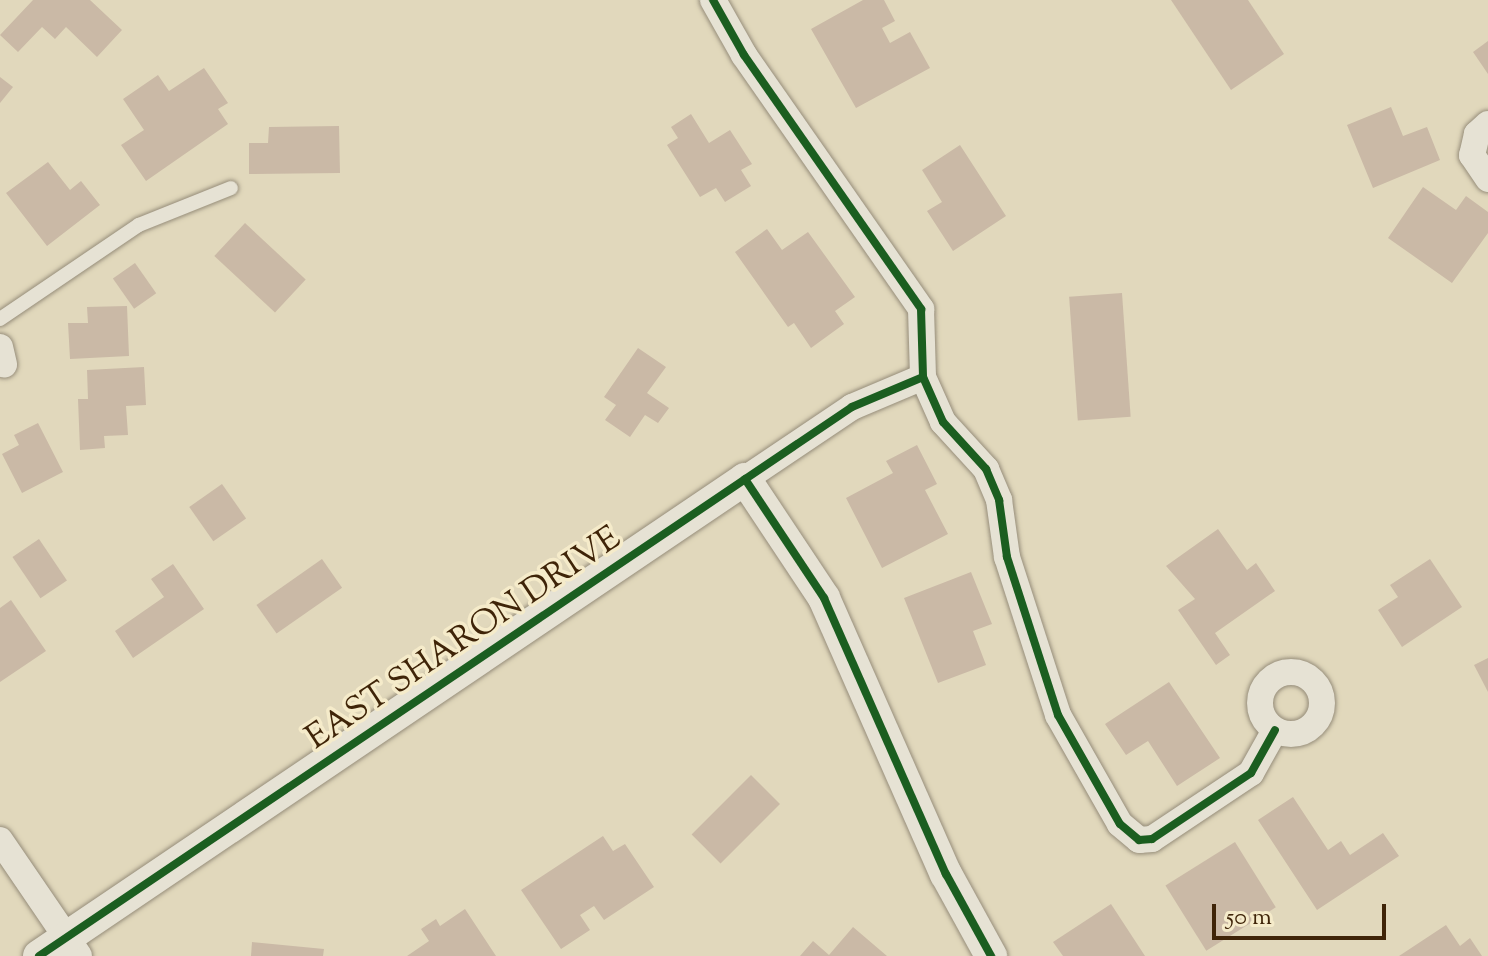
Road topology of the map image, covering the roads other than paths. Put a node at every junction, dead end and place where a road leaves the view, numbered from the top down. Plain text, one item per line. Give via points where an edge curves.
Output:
1 (713, 0) edge
2 (1488, 124) edge
3 (1488, 179) edge
4 (231, 188) dead end
5 (0, 319) edge
6 (923, 377) junction
7 (745, 479) junction
8 (1275, 730) dead end
9 (0, 840) edge
10 (72, 947) edge
11 (39, 956) edge
12 (991, 956) edge

1 - 6 street via 744,55 921,309
2 - 3 street via 1477,134 1472,155
4 - 5 lane via 139,225
6 - 7 street, EAST SHARON DRIVE via 852,407
6 - 8 street via 943,422 986,469 995,489 1007,557 1058,715 1120,824 1139,840 1152,839 1251,773
7 - 10 street, EAST SHARON DRIVE
7 - 12 street via 831,610 946,874
9 - 10 street
10 - 11 street, EAST SHARON DRIVE

